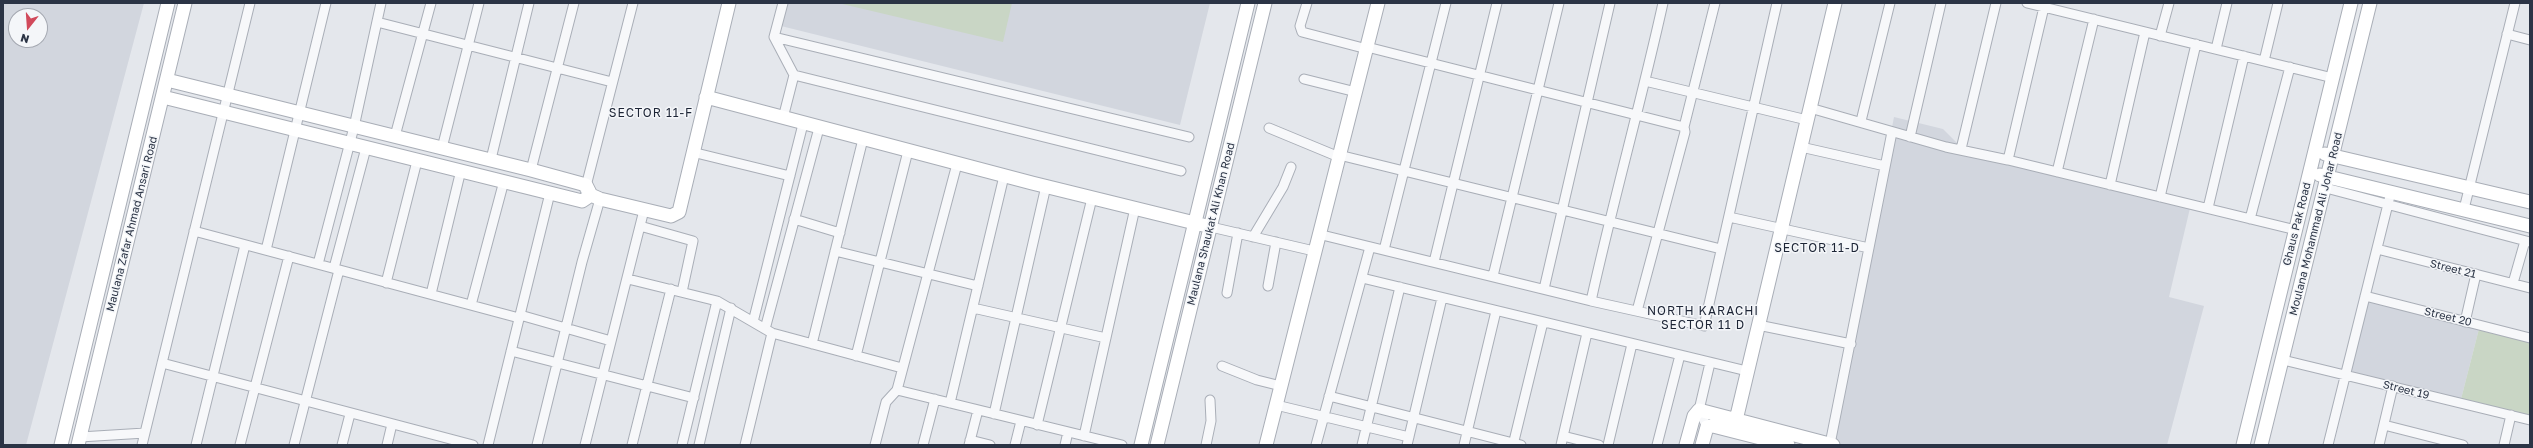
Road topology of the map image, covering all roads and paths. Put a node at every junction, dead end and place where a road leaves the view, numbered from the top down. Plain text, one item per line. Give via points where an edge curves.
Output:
1 (168, 3) edge
2 (185, 3) edge
3 (250, 3) edge
4 (326, 3) edge
5 (381, 3) edge
6 (431, 3) edge
7 (479, 3) edge
8 (529, 3) edge
9 (574, 3) edge
10 (632, 3) edge
11 (729, 3) edge
12 (783, 3) edge
13 (1248, 3) edge
14 (1265, 3) edge
15 (1307, 3) edge
16 (1378, 3) edge
17 (1446, 3) edge
18 (1497, 3) edge
19 (1559, 3) edge
20 (1610, 3) edge
21 (1663, 3) edge
22 (1715, 3) edge
23 (1777, 3) edge
24 (1835, 3) edge
25 (1890, 3) edge
26 (1941, 3) edge
27 (1996, 3) edge
28 (2027, 3) edge
29 (2169, 3) edge
30 (2227, 3) edge
31 (2278, 3) edge
32 (2351, 3) edge
33 (2370, 3) edge
34 (2515, 3) edge
35 (2044, 7) junction
36 (2094, 19) junction
37 (377, 22) junction
38 (2145, 32) junction
39 (423, 33) junction
40 (2507, 34) junction
41 (774, 36) junction
42 (2160, 36) junction
43 (2530, 40) edge
44 (468, 44) junction
45 (2196, 44) junction
46 (1367, 48) junction
47 (2216, 49) junction
48 (2244, 56) junction
49 (516, 57) junction
50 (2264, 61) junction
51 (1432, 62) junction
52 (2290, 67) junction
53 (557, 68) junction
54 (1480, 73) junction
55 (794, 75) junction
56 (2333, 78) junction
57 (1304, 79) dead end
58 (166, 80) junction
59 (1645, 81) junction
60 (612, 82) junction
61 (1538, 89) junction
62 (1356, 92) junction
63 (1693, 93) junction
64 (227, 96) junction
65 (162, 97) junction
66 (706, 97) junction
67 (1588, 102) junction
68 (1753, 108) junction
69 (223, 113) junction
70 (299, 113) junction
71 (1636, 114) junction
72 (1808, 114) junction
73 (783, 118) junction
74 (1861, 121) junction
75 (803, 124) junction
76 (354, 127) junction
77 (1684, 127) junction
78 (818, 128) junction
79 (1269, 128) dead end
80 (295, 130) junction
81 (1892, 132) junction
82 (395, 136) junction
83 (1189, 137) dead end
84 (1910, 137) junction
85 (863, 139) junction
86 (350, 144) junction
87 (1801, 147) junction
88 (366, 148) junction
89 (442, 148) junction
90 (1961, 149) junction
91 (908, 151) junction
92 (2315, 151) junction
93 (692, 152) junction
94 (2333, 155) junction
95 (1339, 156) junction
96 (491, 159) junction
97 (2008, 160) junction
98 (417, 161) junction
99 (957, 164) junction
100 (1885, 166) junction
101 (1291, 167) dead end
102 (461, 170) junction
103 (531, 170) junction
104 (1180, 171) dead end
105 (1405, 171) junction
106 (2057, 172) junction
107 (2310, 173) junction
108 (790, 176) junction
109 (1004, 176) junction
110 (504, 181) junction
111 (1452, 183) junction
112 (2327, 183) junction
113 (2110, 184) junction
114 (1046, 186) junction
115 (2470, 187) junction
116 (2391, 192) junction
117 (550, 193) junction
118 (589, 195) junction
119 (2160, 197) junction
120 (1092, 198) junction
121 (1512, 198) junction
122 (2530, 202) edge
123 (2388, 206) junction
124 (1135, 208) junction
125 (2208, 208) junction
126 (2464, 209) junction
127 (644, 210) junction
128 (1562, 210) junction
129 (1729, 217) junction
130 (794, 219) junction
131 (2250, 219) junction
132 (1608, 221) junction
133 (1193, 222) junction
134 (640, 226) junction
135 (2530, 226) edge
136 (1211, 227) junction
137 (1781, 229) junction
138 (2296, 230) junction
139 (194, 231) junction
140 (840, 233) junction
141 (1238, 233) junction
142 (1318, 234) junction
143 (1658, 234) junction
144 (1254, 237) junction
145 (2528, 241) edge
146 (1276, 242) junction
147 (245, 245) junction
148 (1370, 247) junction
149 (1869, 248) junction
150 (2377, 249) junction
151 (266, 250) junction
152 (1384, 250) junction
153 (1722, 250) junction
154 (835, 251) junction
155 (1314, 251) junction
156 (288, 256) junction
157 (880, 262) junction
158 (1434, 262) junction
159 (318, 264) junction
160 (336, 269) junction
161 (927, 273) junction
162 (2476, 274) junction
163 (1493, 276) junction
164 (628, 278) junction
165 (1362, 278) junction
166 (386, 282) junction
167 (2513, 284) junction
168 (978, 286) junction
169 (1268, 286) dead end
170 (1400, 288) junction
171 (2530, 288) edge
172 (671, 289) junction
173 (1544, 289) junction
174 (682, 292) junction
175 (1227, 293) dead end
176 (430, 294) junction
177 (2365, 296) junction
178 (1442, 298) junction
179 (717, 301) junction
180 (1591, 301) junction
181 (471, 305) junction
182 (731, 308) junction
183 (973, 308) junction
184 (1496, 311) junction
185 (1637, 311) junction
186 (519, 316) junction
187 (1016, 318) junction
188 (754, 322) junction
189 (1543, 322) junction
190 (2465, 322) junction
191 (1758, 325) junction
192 (565, 328) junction
193 (1060, 328) junction
194 (768, 331) junction
195 (1586, 333) junction
196 (1106, 338) junction
197 (2530, 338) edge
198 (611, 340) junction
199 (812, 344) junction
200 (1632, 344) junction
201 (1851, 344) junction
202 (511, 351) junction
203 (1680, 355) junction
204 (856, 356) junction
205 (2283, 360) junction
206 (162, 363) junction
207 (557, 363) junction
208 (1710, 363) junction
209 (1222, 366) dead end
210 (902, 368) junction
211 (1747, 371) junction
212 (603, 374) junction
213 (2346, 375) junction
214 (213, 376) junction
215 (647, 386) junction
216 (1281, 386) junction
217 (2393, 386) junction
218 (255, 388) junction
219 (897, 390) junction
220 (1330, 396) junction
221 (694, 398) junction
222 (935, 399) junction
223 (1210, 400) dead end
224 (305, 402) junction
225 (950, 403) junction
226 (1276, 405) junction
227 (1371, 407) junction
228 (978, 410) junction
229 (1699, 410) junction
230 (350, 414) junction
231 (994, 414) junction
232 (2511, 415) junction
233 (1324, 416) junction
234 (1414, 417) junction
235 (2530, 420) edge
236 (1021, 421) junction
237 (392, 424) junction
238 (1037, 424) junction
239 (2384, 425) junction
240 (1735, 426) junction
241 (1707, 427) junction
242 (1366, 428) junction
243 (1468, 430) junction
244 (1068, 432) junction
245 (145, 433) junction
246 (1084, 436) junction
247 (1562, 440) edge
248 (79, 441) edge
249 (440, 441) edge
250 (1408, 441) edge
251 (970, 443) edge
252 (1516, 444) edge
253 (61, 445) edge
254 (142, 445) edge
255 (196, 445) edge
256 (240, 445) edge
257 (294, 445) edge
258 (342, 445) edge
259 (387, 445) edge
260 (473, 445) edge
261 (488, 445) edge
262 (537, 445) edge
263 (585, 445) edge
264 (632, 445) edge
265 (682, 445) edge
266 (699, 445) edge
267 (745, 445) edge
268 (874, 445) edge
269 (923, 445) edge
270 (990, 445) edge
271 (1015, 445) edge
272 (1065, 445) edge
273 (1122, 445) edge
274 (1141, 445) edge
275 (1158, 445) edge
276 (1206, 445) edge
277 (1266, 445) edge
278 (1316, 445) edge
279 (1362, 445) edge
280 (1464, 445) edge
281 (1599, 445) edge
282 (1608, 445) edge
283 (1657, 445) edge
284 (1686, 445) edge
285 (1702, 445) edge
286 (1788, 445) edge
287 (1831, 445) edge
288 (2243, 445) edge
289 (2261, 445) edge
290 (2328, 445) edge
291 (2379, 445) edge
292 (2463, 445) edge
293 (2504, 445) edge

1 - 253 main road, Maulana Zafar Ahmad Ansari Road
2 - 58 main road, Maulana Zafar Ahmad Ansari Road
3 - 64 street
4 - 70 street
5 - 37 street
6 - 39 street
7 - 44 street
8 - 49 street
9 - 53 street
10 - 60 street
11 - 66 main road
12 - 41 street
13 - 133 main road, Maulana Shaukat Ali Khan Road
14 - 136 main road, Maulana Shaukat Ali Khan Road
15 - 46 street via 1300,26 1302,32
16 - 46 main road
17 - 51 street
18 - 54 street
19 - 61 street
20 - 67 street
21 - 59 street
22 - 63 street
23 - 68 street
24 - 72 main road
25 - 74 street
26 - 84 street
27 - 90 street
28 - 35 street
29 - 42 street
30 - 47 street
31 - 50 street
32 - 56 main road, Ghaus Pak Road
33 - 94 main road, Moulana Mohammad Ali Johar Road
34 - 40 street
35 - 36 street
35 - 97 street
36 - 38 street
36 - 106 street
37 - 39 street
37 - 76 street
38 - 42 street
38 - 113 street
39 - 44 street
39 - 82 street
40 - 43 street
40 - 115 street
41 - 55 street
41 - 83 street
42 - 45 street
44 - 49 street
44 - 89 street
45 - 47 street
45 - 119 street
46 - 51 street
46 - 62 main road
47 - 48 street
48 - 50 street
48 - 125 street
49 - 53 street
49 - 96 street
50 - 52 street
51 - 54 street
51 - 105 street
52 - 56 street
52 - 131 street
53 - 60 street
53 - 103 street
54 - 61 street
54 - 111 street
55 - 73 street
55 - 104 street
56 - 92 main road, Ghaus Pak Road
57 - 62 street
58 - 64 main road
58 - 65 main road, Maulana Zafar Ahmad Ansari Road
59 - 63 street
59 - 71 street
60 - 118 street
61 - 67 street
61 - 121 street
62 - 95 main road
63 - 68 street
63 - 77 street
64 - 69 street
64 - 70 main road
65 - 69 main road
65 - 248 main road, Maulana Zafar Ahmad Ansari Road
66 - 73 main road
66 - 93 main road
67 - 71 street
67 - 128 street
68 - 72 street
68 - 129 street
69 - 80 main road
69 - 139 street
70 - 76 main road
70 - 80 street
71 - 77 street
71 - 132 street
72 - 74 street
72 - 87 main road
73 - 75 main road
74 - 81 street
75 - 78 main road
75 - 108 street
76 - 82 main road
76 - 86 street
77 - 143 street via 1685,132
78 - 85 main road
78 - 130 street
79 - 95 street
80 - 86 main road
80 - 151 street
81 - 84 street
81 - 100 street
82 - 89 main road
84 - 90 street
85 - 91 main road
85 - 140 street
86 - 88 main road
86 - 159 street
87 - 100 street
87 - 137 main road
88 - 98 main road
88 - 160 street
89 - 96 main road
90 - 97 street
91 - 99 main road
91 - 157 street
92 - 94 main road
92 - 107 main road, Ghaus Pak Road
93 - 108 street
93 - 127 main road via 676,216
94 - 112 main road, Moulana Mohammad Ali Johar Road
94 - 115 main road
95 - 105 street
95 - 142 main road
96 - 103 main road
97 - 106 street
98 - 102 main road
98 - 166 street
99 - 109 main road
99 - 161 street
100 - 149 street
101 - 144 street via 1283,187
102 - 110 main road
102 - 176 street
103 - 118 main road
105 - 111 street
105 - 152 street
106 - 113 street
107 - 112 main road
107 - 138 main road, Ghaus Pak Road
108 - 188 street
109 - 114 main road
109 - 168 street
110 - 117 main road
110 - 181 street
111 - 121 street
111 - 158 street
112 - 116 main road
112 - 123 street
112 - 205 main road, Moulana Mohammad Ali Johar Road
113 - 119 street
114 - 120 main road
114 - 187 street
115 - 122 main road
115 - 126 street
116 - 123 street
116 - 126 main road
117 - 118 main road
117 - 186 street
118 - 127 main road
118 - 192 street
119 - 125 street
120 - 124 main road
120 - 193 street
121 - 128 street
121 - 163 street
123 - 145 street
123 - 150 street
124 - 133 main road
124 - 196 street
125 - 131 street
126 - 135 main road
127 - 134 street
128 - 132 street
128 - 173 street
129 - 137 street
129 - 153 street
130 - 140 street
130 - 194 street
131 - 138 street
132 - 143 street
132 - 180 street
133 - 136 main road
133 - 274 main road, Maulana Shaukat Ali Khan Road
134 - 164 street
134 - 174 street via 693,242
136 - 141 street
136 - 275 main road, Maulana Shaukat Ali Khan Road
137 - 149 street
137 - 191 main road
138 - 288 main road, Ghaus Pak Road
139 - 147 street
139 - 206 street
140 - 154 street
141 - 144 street
141 - 175 street
142 - 148 street
142 - 155 main road
143 - 153 street
143 - 185 street
144 - 146 street
145 - 167 street
146 - 155 street
146 - 169 street
147 - 151 street
147 - 214 street
148 - 152 street
148 - 165 street
149 - 201 street
150 - 162 street, Street 21
150 - 177 street
151 - 156 street
152 - 158 street
153 - 185 street via 1704,326
154 - 157 street
154 - 199 street
155 - 216 main road
156 - 159 street
156 - 218 street
157 - 161 street
157 - 204 street
158 - 163 street
159 - 160 street
160 - 166 street
160 - 224 street
161 - 168 street
161 - 210 street
162 - 167 street, Street 21
162 - 190 street
163 - 173 street
164 - 172 street
164 - 198 street
165 - 170 street
165 - 220 street
166 - 176 street
167 - 171 street, Street 21
168 - 183 street
170 - 178 street
170 - 227 street
172 - 174 street
172 - 215 street
173 - 180 street
174 - 179 street
176 - 181 street
177 - 190 street, Street 20
177 - 213 street
178 - 184 street
178 - 234 street
179 - 182 street
179 - 221 street
180 - 185 street
181 - 186 street
182 - 188 street
182 - 266 street
183 - 187 street
183 - 225 street
184 - 189 street
184 - 243 street
186 - 192 street
186 - 202 street
187 - 193 street
187 - 231 street
188 - 194 street
189 - 195 street
189 - 252 street
190 - 197 street, Street 20
191 - 201 street
191 - 211 main road
192 - 198 street
192 - 207 street
193 - 196 street
193 - 238 street
194 - 199 street
194 - 267 street
195 - 200 street
195 - 247 street
196 - 246 street
198 - 212 street
199 - 204 street
200 - 203 street
200 - 282 street
201 - 287 street
202 - 207 street
202 - 261 street
203 - 208 street
203 - 283 street
204 - 210 street
205 - 213 street, Street 19
205 - 289 main road, Moulana Mohammad Ali Johar Road
206 - 214 street
206 - 245 street
207 - 212 street
207 - 262 street
208 - 211 street
208 - 229 street
209 - 216 street via 1257,380
210 - 219 street
211 - 240 main road
212 - 215 street
212 - 263 street
213 - 217 street, Street 19
213 - 290 street
214 - 218 street
214 - 255 street
215 - 221 street
215 - 264 street
216 - 226 main road
217 - 232 street, Street 19
217 - 239 street
218 - 224 street
218 - 256 street
219 - 222 street
219 - 268 street via 886,402
220 - 227 street
220 - 233 street
221 - 265 street
222 - 225 street
222 - 269 street
223 - 276 street via 1211,421
224 - 230 street
224 - 257 street
225 - 228 street
226 - 233 street
226 - 277 main road
227 - 234 street
227 - 242 street
228 - 231 street
228 - 251 street
229 - 240 main road
229 - 241 street
229 - 284 main road via 1694,416
230 - 237 street
230 - 258 street
231 - 236 street
232 - 235 street, Street 19
232 - 293 street
233 - 242 street
233 - 278 street
234 - 243 street
234 - 250 street
236 - 238 street
236 - 271 street
237 - 249 street
237 - 259 street
238 - 244 street
239 - 291 street
239 - 292 street
240 - 241 main road
240 - 286 main road
240 - 287 main road
241 - 285 main road
242 - 250 street
242 - 279 street
243 - 252 street
243 - 280 street
244 - 246 street
244 - 272 street
245 - 248 street
245 - 254 street
246 - 273 street
247 - 281 street
249 - 260 street
251 - 270 street

